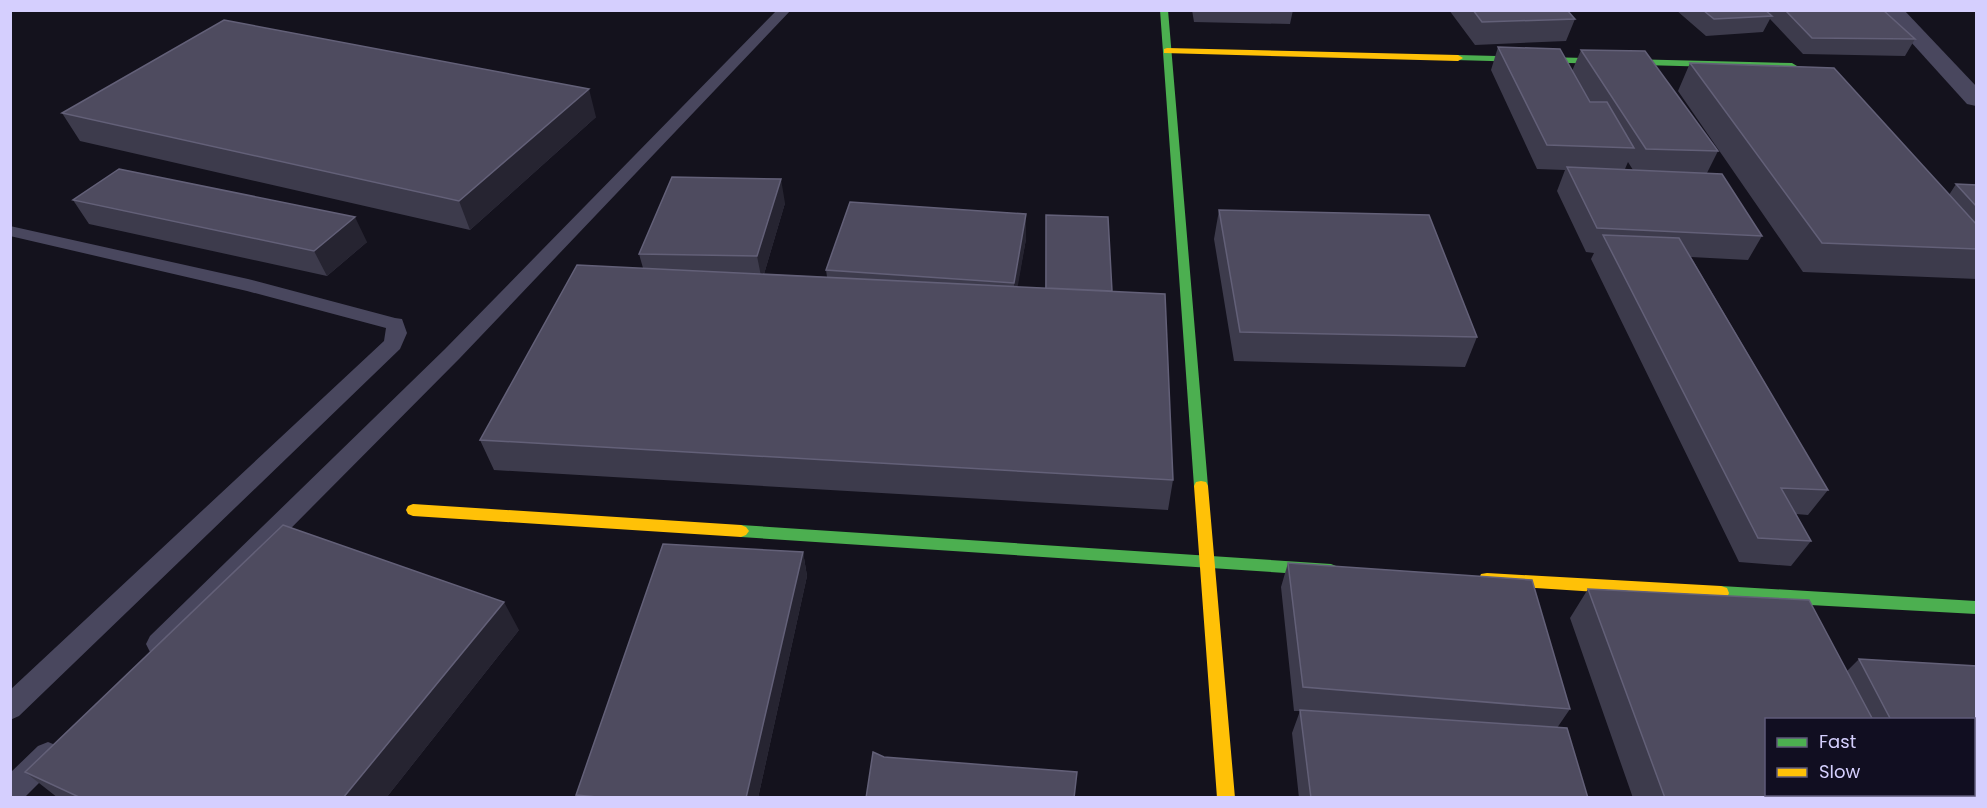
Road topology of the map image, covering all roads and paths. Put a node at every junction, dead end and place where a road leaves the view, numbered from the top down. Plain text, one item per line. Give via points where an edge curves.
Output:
1 (785, 10) edge
2 (1164, 10) edge
3 (1892, 10) edge
4 (1167, 51) junction
5 (1792, 66) edge
6 (1977, 99) edge
7 (10, 231) edge
8 (413, 510) dead end
9 (1207, 562) junction
10 (1349, 571) edge
11 (1468, 578) edge
12 (1977, 608) edge
13 (146, 657) edge
14 (10, 708) edge
15 (62, 741) edge
16 (10, 792) edge
17 (1227, 798) edge

1 - 13 lane via 452,354
2 - 4 street
3 - 6 street
4 - 5 street
4 - 9 street
7 - 14 lane via 260,288 396,324 397,333 393,344
8 - 9 street
9 - 10 street
9 - 17 street
11 - 12 street
15 - 16 lane

